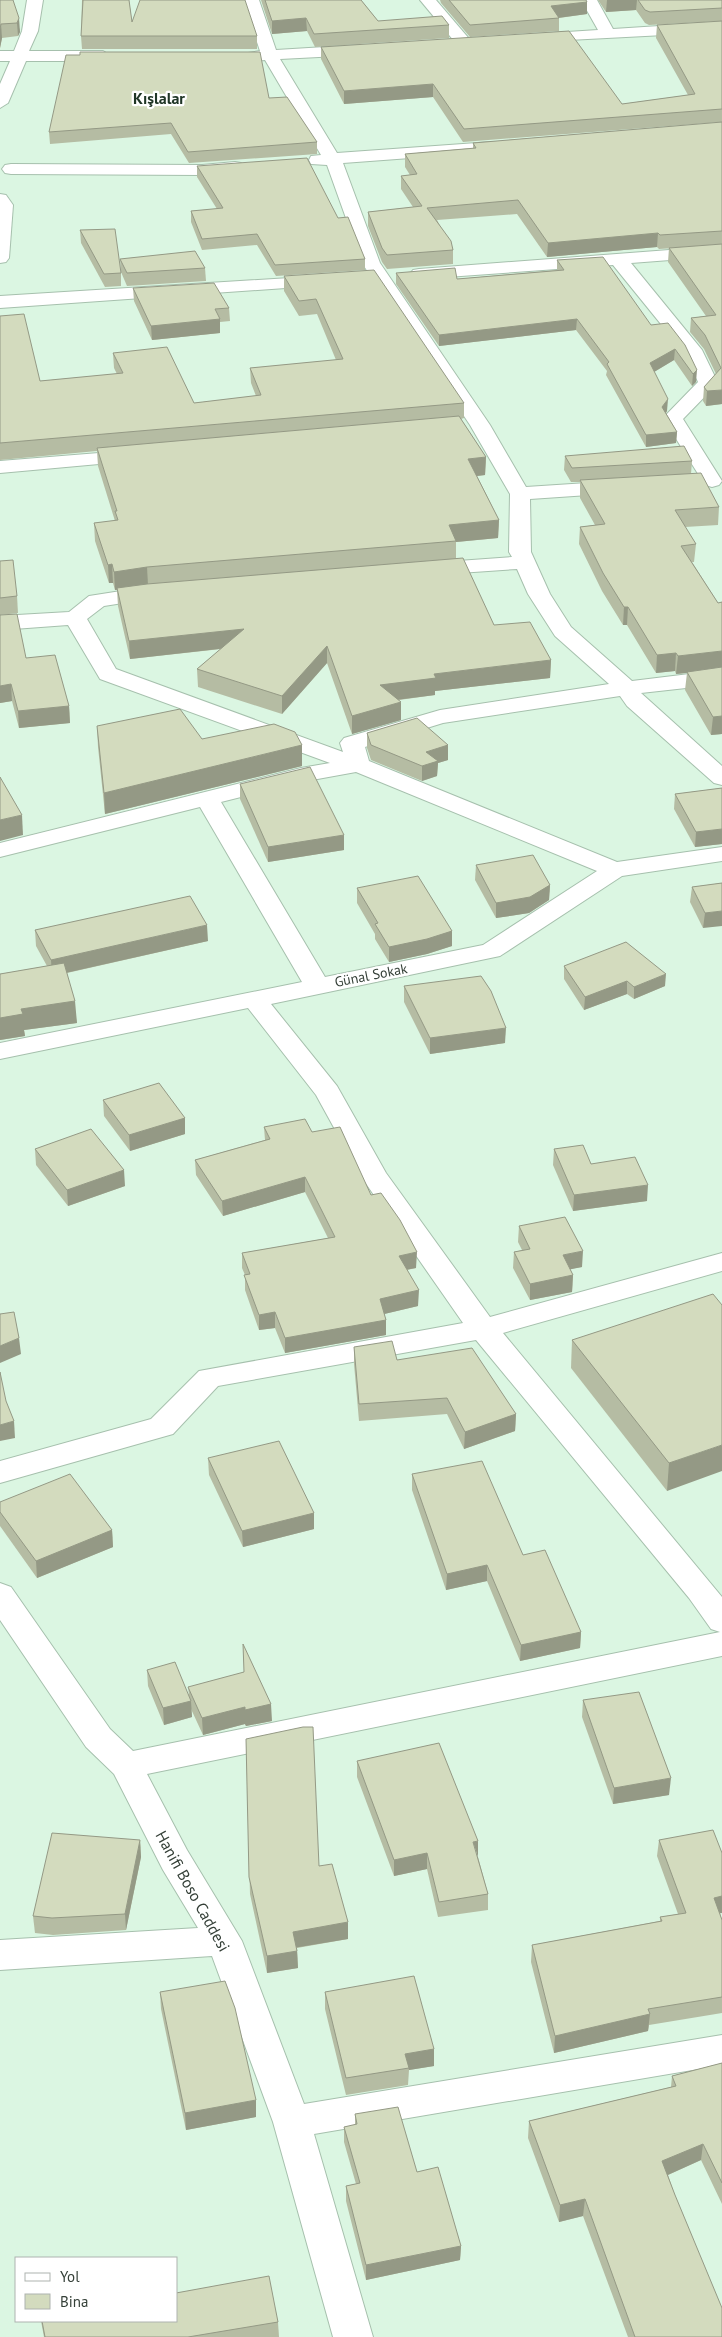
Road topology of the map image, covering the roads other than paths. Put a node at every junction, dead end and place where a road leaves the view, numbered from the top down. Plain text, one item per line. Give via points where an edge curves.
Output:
1 (35, 0) edge
2 (251, 0) edge
3 (428, 0) edge
4 (589, 0) edge
5 (722, 27) edge
6 (608, 35) junction
7 (522, 40) edge
8 (484, 42) edge
9 (464, 44) junction
10 (445, 45) edge
11 (377, 49) edge
12 (0, 56) edge
13 (20, 56) junction
14 (116, 56) edge
15 (242, 56) edge
16 (270, 56) junction
17 (0, 103) edge
18 (506, 146) edge
19 (0, 154) edge
20 (331, 159) junction
21 (301, 162) edge
22 (252, 166) edge
23 (11, 169) junction
24 (0, 198) edge
25 (722, 251) edge
26 (0, 258) edge
27 (618, 259) junction
28 (371, 278) junction
29 (342, 280) edge
30 (0, 302) edge
31 (715, 385) edge
32 (160, 454) edge
33 (0, 467) edge
34 (717, 481) edge
35 (688, 482) edge
36 (639, 485) edge
37 (520, 494) junction
38 (525, 562) junction
39 (406, 571) edge
40 (178, 590) edge
41 (75, 618) junction
42 (0, 623) edge
43 (722, 677) edge
44 (627, 688) junction
45 (358, 765) junction
46 (722, 778) edge
47 (207, 798) junction
48 (0, 850) edge
49 (722, 854) edge
50 (615, 870) junction
51 (317, 986) junction
52 (253, 998) junction
53 (0, 1050) edge
54 (722, 1262) edge
55 (483, 1329) junction
56 (0, 1472) edge
57 (711, 1586) edge
58 (0, 1595) edge
59 (722, 1621) edge
60 (722, 1644) edge
61 (126, 1765) junction
62 (224, 1941) junction
63 (0, 1955) edge
64 (722, 2050) edge
65 (292, 2122) junction
66 (354, 2337) edge

1 - 13 street via 30,31
2 - 16 street
3 - 9 street
4 - 6 street
5 - 6 street
6 - 7 street
8 - 9 street
9 - 10 street
11 - 16 street
12 - 13 street
13 - 14 street
13 - 17 street
15 - 16 street
16 - 20 street
18 - 20 street
19 - 23 street
20 - 21 street
20 - 28 street via 336,165 371,263
22 - 23 street via 202,170
23 - 24 street
24 - 26 street via 4,205
25 - 27 street
27 - 28 street
27 - 31 street via 695,354
28 - 37 street
29 - 30 street
31 - 34 street via 673,418
32 - 33 street
34 - 35 street
36 - 37 street
37 - 38 street via 520,552
38 - 39 street
38 - 44 street via 539,594 563,631
40 - 41 street via 97,601
41 - 42 street
41 - 45 street via 108,674
43 - 44 street
44 - 45 street via 440,717 352,743
44 - 46 street via 634,701
45 - 47 street
45 - 50 street
47 - 48 street
47 - 51 street
49 - 50 street, Günal Sokak
50 - 51 street, Günal Sokak via 490,952
51 - 52 street, Günal Sokak
52 - 53 street, Günal Sokak
52 - 55 street via 328,1092 374,1175
54 - 55 street
55 - 56 street via 209,1378 162,1427
55 - 57 street
57 - 59 street
58 - 61 street, Hanifi Boso Caddesi via 98,1738
60 - 61 street
61 - 62 street, Hanifi Boso Caddesi via 176,1860
62 - 63 street
62 - 65 street, Hanifi Boso Caddesi
64 - 65 street
65 - 66 street, Hanifi Boso Caddesi

